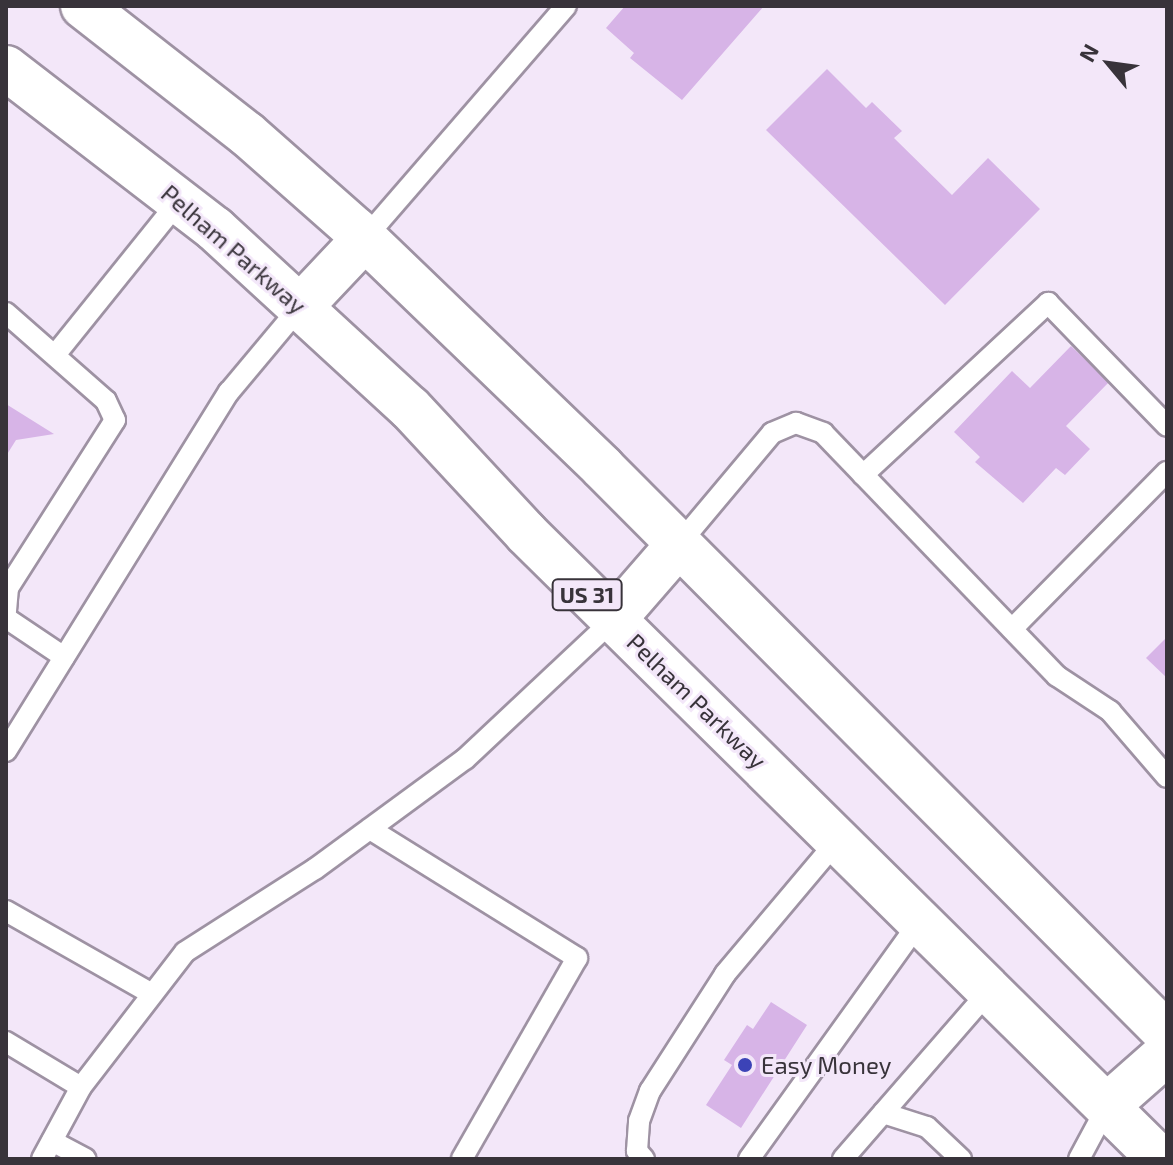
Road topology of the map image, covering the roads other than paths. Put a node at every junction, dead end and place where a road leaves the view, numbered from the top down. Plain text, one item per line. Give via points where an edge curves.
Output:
1 (83, 6) edge
2 (566, 6) edge
3 (6, 68) edge
4 (179, 201) junction
5 (365, 238) junction
6 (301, 306) junction
7 (6, 313) edge
8 (55, 355) junction
9 (1167, 426) edge
10 (1167, 472) edge
11 (863, 475) junction
12 (679, 544) junction
13 (6, 612) edge
14 (6, 618) edge
15 (613, 620) junction
16 (1012, 629) junction
17 (64, 657) junction
18 (6, 751) edge
19 (1167, 777) edge
20 (370, 829) junction
21 (838, 840) junction
22 (6, 911) edge
23 (920, 921) junction
24 (991, 989) junction
25 (152, 994) junction
26 (1167, 1034) edge
27 (6, 1042) edge
28 (1167, 1053) edge
29 (81, 1087) junction
30 (1108, 1105) junction
31 (883, 1113) junction
32 (52, 1141) junction
33 (42, 1159) edge
34 (86, 1159) edge
35 (462, 1159) edge
36 (644, 1159) edge
37 (749, 1159) edge
38 (843, 1159) edge
39 (961, 1159) edge
40 (1079, 1159) edge
41 (1160, 1159) edge

1 - 5 main road via 247,134
2 - 5 lane
3 - 4 main road, Pelham Parkway / US 31
4 - 6 main road, Pelham Parkway / US 31
4 - 8 lane
5 - 6 main road
5 - 12 main road
6 - 15 main road, Pelham Parkway / US 31 via 410,408
6 - 17 lane via 229,392
7 - 8 lane
8 - 13 lane via 106,401 115,420 8,588
9 - 11 lane via 1048,303
10 - 16 lane
11 - 12 lane via 823,433 796,423 772,433
11 - 16 lane
12 - 15 main road
12 - 26 main road
14 - 17 lane
15 - 20 lane via 465,759
15 - 21 main road, Pelham Parkway / US 31
16 - 19 lane via 1057,676 1110,711
17 - 18 lane
20 - 25 lane via 185,952
20 - 35 lane via 577,958
21 - 23 main road, Pelham Parkway / US 31
21 - 36 lane via 725,974 650,1091 639,1121 637,1151
22 - 25 lane
23 - 24 main road, Pelham Parkway / US 31
23 - 37 lane
24 - 30 main road, Pelham Parkway / US 31
24 - 31 lane
25 - 29 lane
27 - 29 lane
28 - 30 main road
29 - 32 lane
30 - 40 lane
30 - 41 main road, Pelham Parkway / US 31
31 - 38 lane
31 - 39 lane via 927,1127
32 - 33 lane
32 - 34 lane

